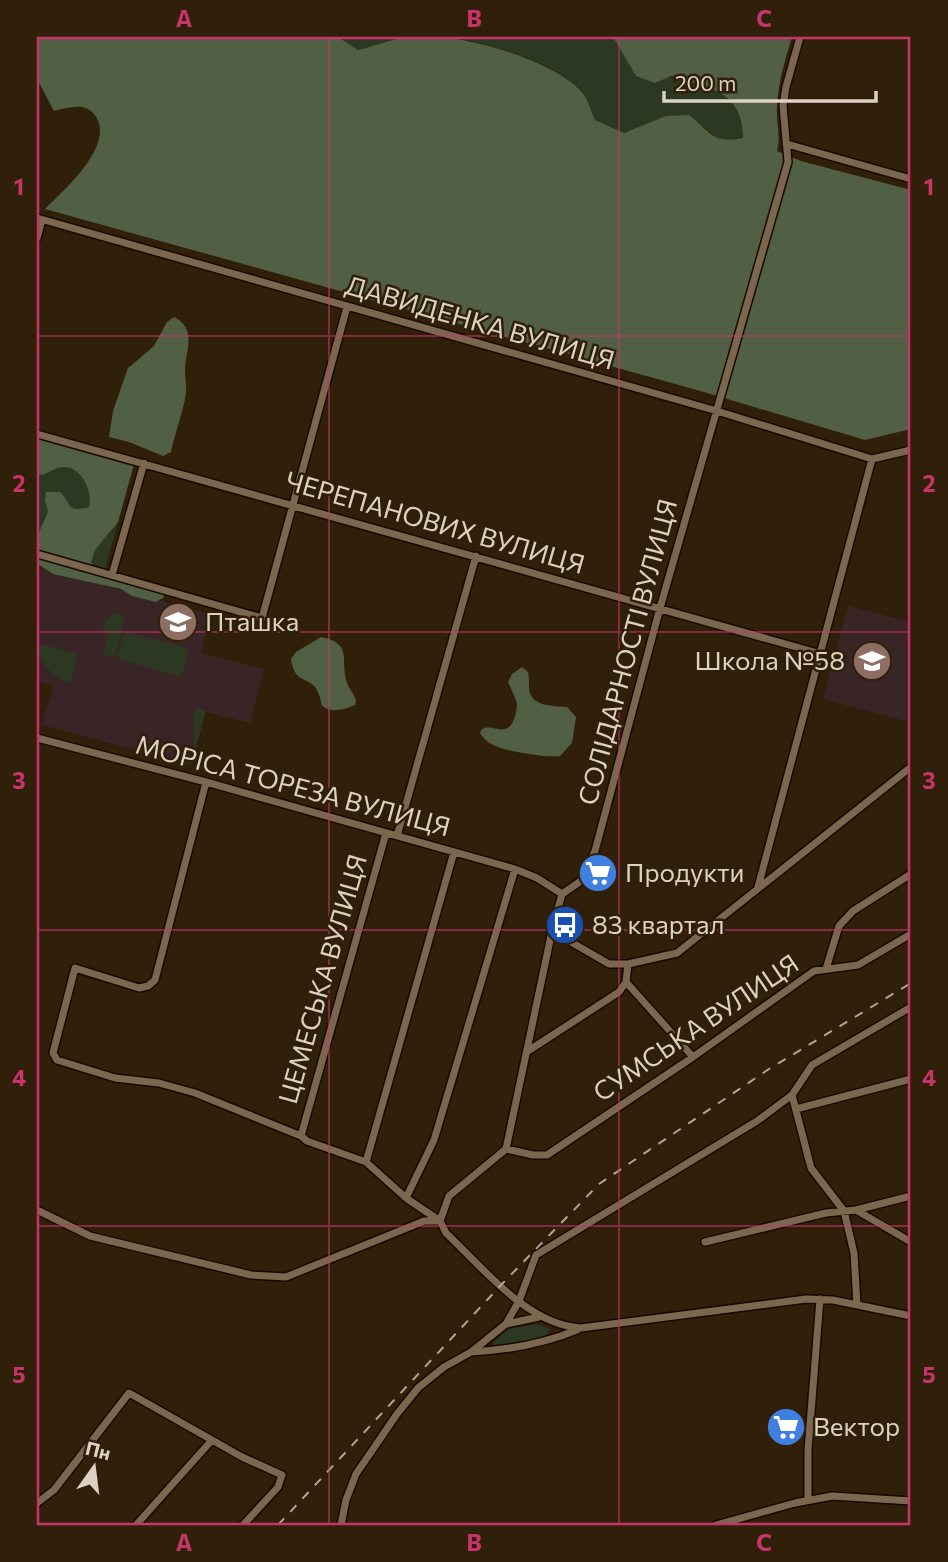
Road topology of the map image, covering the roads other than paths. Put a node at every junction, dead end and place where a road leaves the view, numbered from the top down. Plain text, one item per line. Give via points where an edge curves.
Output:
1 (800, 37) edge
2 (787, 144) junction
3 (911, 179) edge
4 (39, 219) edge
5 (37, 238) edge
6 (347, 307) junction
7 (717, 411) junction
8 (37, 434) edge
9 (911, 450) edge
10 (872, 459) junction
11 (144, 463) junction
12 (294, 504) junction
13 (37, 554) edge
14 (476, 556) junction
15 (112, 575) junction
16 (660, 608) junction
17 (821, 654) junction
18 (37, 738) edge
19 (911, 767) edge
20 (206, 782) junction
21 (386, 833) junction
22 (397, 836) junction
23 (454, 852) junction
24 (515, 869) junction
25 (911, 874) edge
26 (758, 887) junction
27 (562, 894) junction
28 (552, 931) junction
29 (911, 934) edge
30 (628, 964) junction
31 (826, 969) junction
32 (626, 982) junction
33 (911, 1007) edge
34 (528, 1051) junction
35 (693, 1057) junction
36 (911, 1079) edge
37 (792, 1095) junction
38 (796, 1109) junction
39 (300, 1136) junction
40 (506, 1149) junction
41 (366, 1162) junction
42 (911, 1196) edge
43 (406, 1198) junction
44 (37, 1210) edge
45 (856, 1210) junction
46 (844, 1211) junction
47 (440, 1221) junction
48 (705, 1242) dead end
49 (911, 1242) edge
50 (820, 1299) junction
51 (519, 1301) junction
52 (858, 1305) junction
53 (911, 1316) edge
54 (539, 1317) junction
55 (506, 1324) junction
56 (581, 1328) junction
57 (471, 1352) junction
58 (212, 1440) junction
59 (808, 1500) junction
60 (911, 1501) edge
61 (37, 1503) edge
62 (136, 1525) edge
63 (243, 1525) edge
64 (341, 1525) edge
65 (716, 1525) edge

1 - 2 street, СОЛІДАРНОСТІ ВУЛИЦЯ via 785,96
2 - 3 street
2 - 7 street, СОЛІДАРНОСТІ ВУЛИЦЯ via 788,162
4 - 5 street
4 - 6 street, ДАВИДЕНКА ВУЛИЦЯ
6 - 7 street, ДАВИДЕНКА ВУЛИЦЯ
6 - 12 street
7 - 10 street, ДАВИДЕНКА ВУЛИЦЯ
7 - 16 street, СОЛІДАРНОСТІ ВУЛИЦЯ
8 - 11 street, ЧЕРЕПАНОВИХ ВУЛИЦЯ
9 - 10 street
10 - 17 street
11 - 12 street, ЧЕРЕПАНОВИХ ВУЛИЦЯ
11 - 15 street
12 - 14 street, ЧЕРЕПАНОВИХ ВУЛИЦЯ
12 - 15 street via 262,618
13 - 15 street
14 - 16 street, ЧЕРЕПАНОВИХ ВУЛИЦЯ
14 - 22 street
16 - 17 street, ЧЕРЕПАНОВИХ ВУЛИЦЯ
16 - 27 street, СОЛІДАРНОСТІ ВУЛИЦЯ via 595,851 581,881
17 - 26 street
18 - 20 street, МОРІСА ТОРЕЗА ВУЛИЦЯ
19 - 26 street
20 - 21 street, МОРІСА ТОРЕЗА ВУЛИЦЯ
20 - 39 street via 155,980 139,989 75,968 53,1054 57,1060 115,1078 195,1093
21 - 22 street, МОРІСА ТОРЕЗА ВУЛИЦЯ
21 - 39 street, ЦЕМЕСЬКА ВУЛИЦЯ
22 - 23 street, МОРІСА ТОРЕЗА ВУЛИЦЯ
23 - 24 street, МОРІСА ТОРЕЗА ВУЛИЦЯ
23 - 41 street
24 - 27 street, МОРІСА ТОРЕЗА ВУЛИЦЯ
24 - 43 street via 434,1140
25 - 31 street via 853,911 839,926
26 - 30 street via 677,953
27 - 28 street
28 - 30 street via 610,964
28 - 34 street
29 - 31 street, СУМСЬКА ВУЛИЦЯ via 858,965
30 - 32 street
31 - 35 street, СУМСЬКА ВУЛИЦЯ via 814,971
32 - 34 street via 619,992
32 - 35 street
33 - 37 street via 812,1065
34 - 40 street
35 - 40 street, СУМСЬКА ВУЛИЦЯ via 547,1155
36 - 38 street
37 - 38 street
37 - 51 street via 536,1255
38 - 46 street via 811,1168
39 - 41 street
40 - 47 street via 449,1196
41 - 43 street
42 - 45 street
43 - 47 street
44 - 47 street via 90,1236 251,1275 286,1277 424,1221
45 - 46 street
45 - 49 street
46 - 48 street
46 - 52 street via 854,1253
47 - 51 street via 446,1233
50 - 52 street
50 - 56 street
50 - 59 street
51 - 54 street
51 - 55 street
52 - 53 street
54 - 55 street
54 - 56 street
55 - 57 street
56 - 57 street via 548,1341
57 - 64 street via 418,1388 397,1414 356,1474
58 - 61 street via 129,1393 54,1490
58 - 62 street
58 - 63 street via 282,1475 278,1487
59 - 60 street via 852,1496
59 - 65 street

